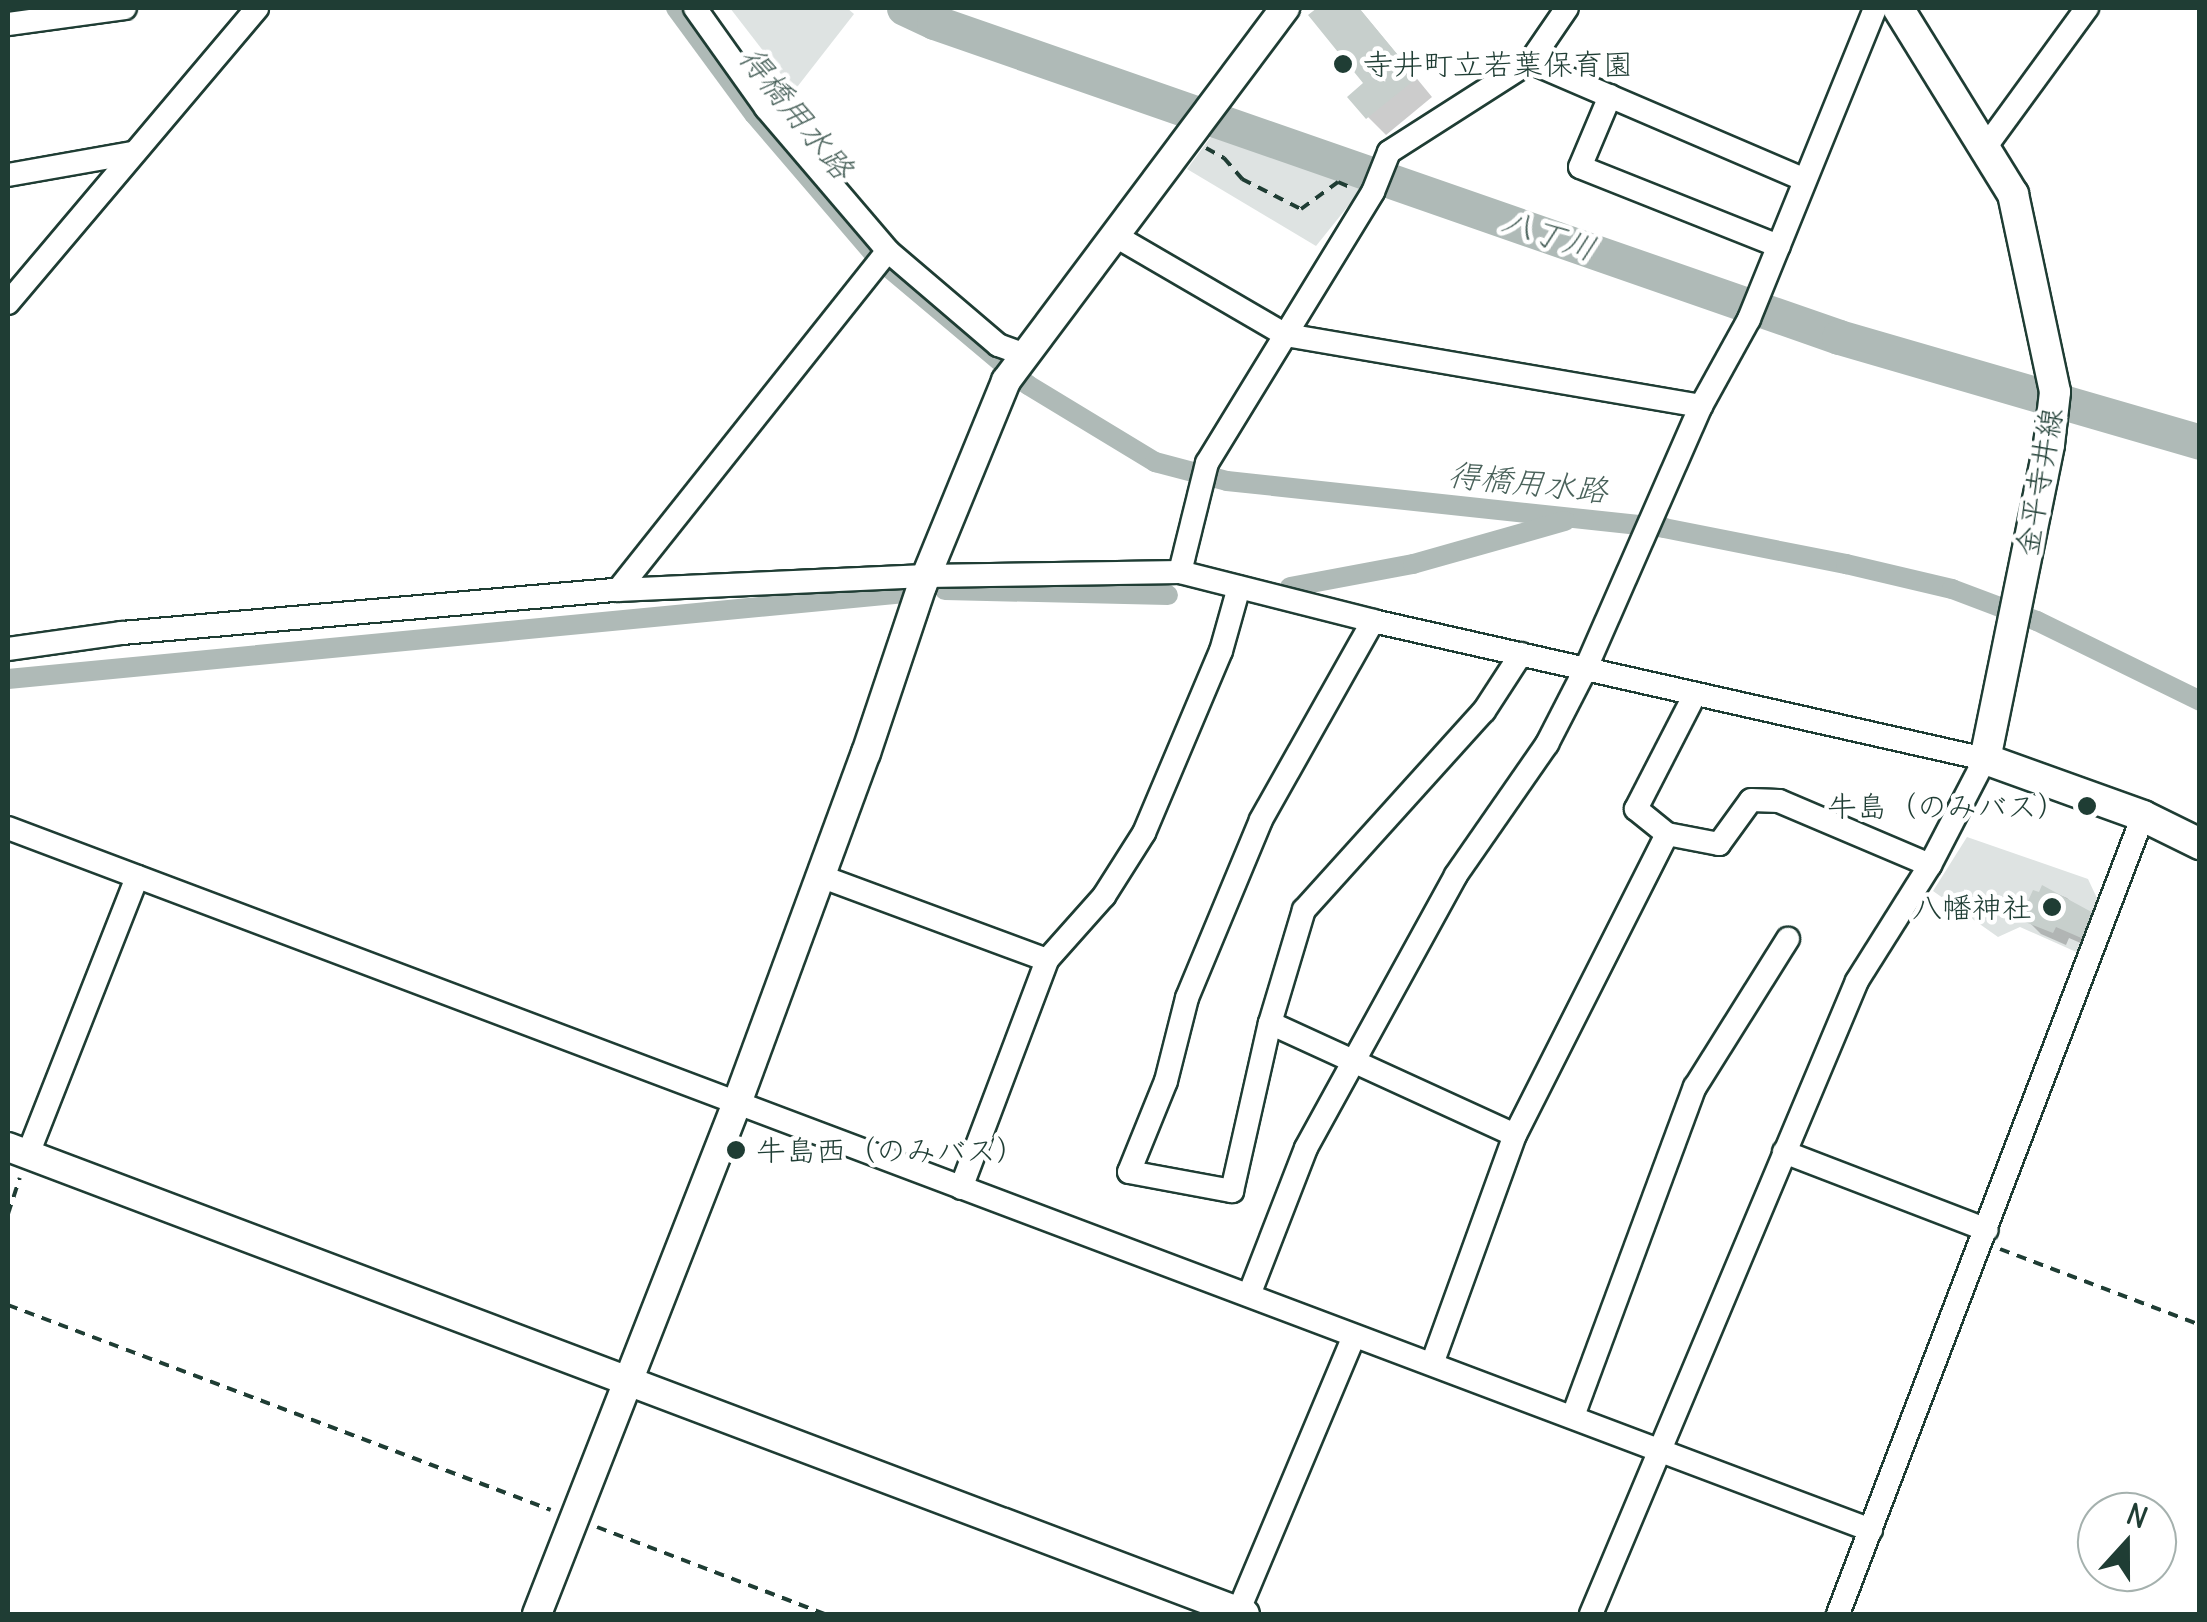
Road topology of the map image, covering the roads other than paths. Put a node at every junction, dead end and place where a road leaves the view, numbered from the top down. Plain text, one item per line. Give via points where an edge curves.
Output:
1 (125, 8) edge
2 (257, 8) edge
3 (696, 8) edge
4 (1285, 8) edge
5 (1567, 8) edge
6 (1875, 8) edge
7 (1898, 8) edge
8 (2087, 8) edge
9 (8, 24) edge
10 (1530, 62) junction
11 (1610, 96) junction
12 (1986, 145) junction
13 (133, 153) junction
14 (8, 175) edge
15 (1806, 180) junction
16 (1114, 235) junction
17 (1778, 246) junction
18 (888, 250) junction
19 (8, 302) edge
20 (1286, 336) junction
21 (1016, 366) junction
22 (1701, 406) junction
23 (1180, 572) junction
24 (1239, 586) junction
25 (921, 589) junction
26 (618, 590) junction
27 (1373, 622) junction
28 (8, 648) edge
29 (1521, 654) junction
30 (1585, 670) junction
31 (1694, 694) junction
32 (1985, 759) junction
33 (2144, 816) junction
34 (8, 828) edge
35 (1667, 834) junction
36 (2200, 844) edge
37 (1930, 865) junction
38 (820, 876) junction
39 (137, 877) junction
40 (1788, 939) dead end
41 (1047, 960) junction
42 (1270, 1023) junction
43 (1355, 1060) junction
44 (737, 1103) junction
45 (1515, 1135) junction
46 (18, 1151) edge
47 (1784, 1152) junction
48 (961, 1188) junction
49 (1984, 1236) junction
50 (1249, 1295) junction
51 (1354, 1336) junction
52 (1432, 1364) junction
53 (624, 1382) junction
54 (1573, 1416) junction
55 (1659, 1448) junction
56 (1871, 1530) junction
57 (1242, 1613) edge
58 (537, 1614) edge
59 (1591, 1614) edge
60 (1838, 1614) edge

1 - 9 street
2 - 13 street
3 - 18 street via 766,108
4 - 16 street
5 - 10 street
6 - 15 street
7 - 12 main road, 金平寺井線
8 - 12 street
10 - 11 street
10 - 20 street via 1389,152 1372,194
11 - 15 street
11 - 17 street via 1580,167
12 - 32 main road, 金平寺井線 via 2013,194 2055,392
13 - 14 street
13 - 19 street
15 - 17 street
16 - 20 street
16 - 21 street
17 - 22 street via 1749,319
18 - 21 street
18 - 26 street
20 - 22 street
20 - 23 street via 1206,463
21 - 25 street
22 - 30 street
23 - 24 street
23 - 25 street
24 - 27 street
24 - 41 street via 1221,651 1144,833 1104,896
25 - 26 street
25 - 38 street
26 - 28 street via 122,632
27 - 29 street
27 - 42 street via 1261,820 1188,998 1166,1081 1129,1172 1232,1192
29 - 30 street
29 - 42 street via 1484,711 1304,910
30 - 31 street
30 - 43 street via 1546,744 1456,874
31 - 32 street
31 - 35 street via 1636,809
32 - 33 main road
32 - 37 street
33 - 36 main road
33 - 49 street
34 - 39 street
35 - 37 street via 1718,844 1750,800 1779,801
35 - 45 street
37 - 47 street via 1857,981
38 - 41 street
38 - 44 street
39 - 44 street
39 - 46 street
40 - 54 street via 1694,1087
41 - 48 street
42 - 43 street
43 - 45 street
43 - 50 street via 1306,1148
44 - 48 street
44 - 53 street
45 - 52 street
46 - 53 street
47 - 49 street
47 - 55 street
48 - 50 street
49 - 56 street
50 - 51 street
51 - 52 street
51 - 57 street
52 - 54 street
53 - 57 street
53 - 58 street
54 - 55 street
55 - 56 street
55 - 59 street
56 - 60 street

